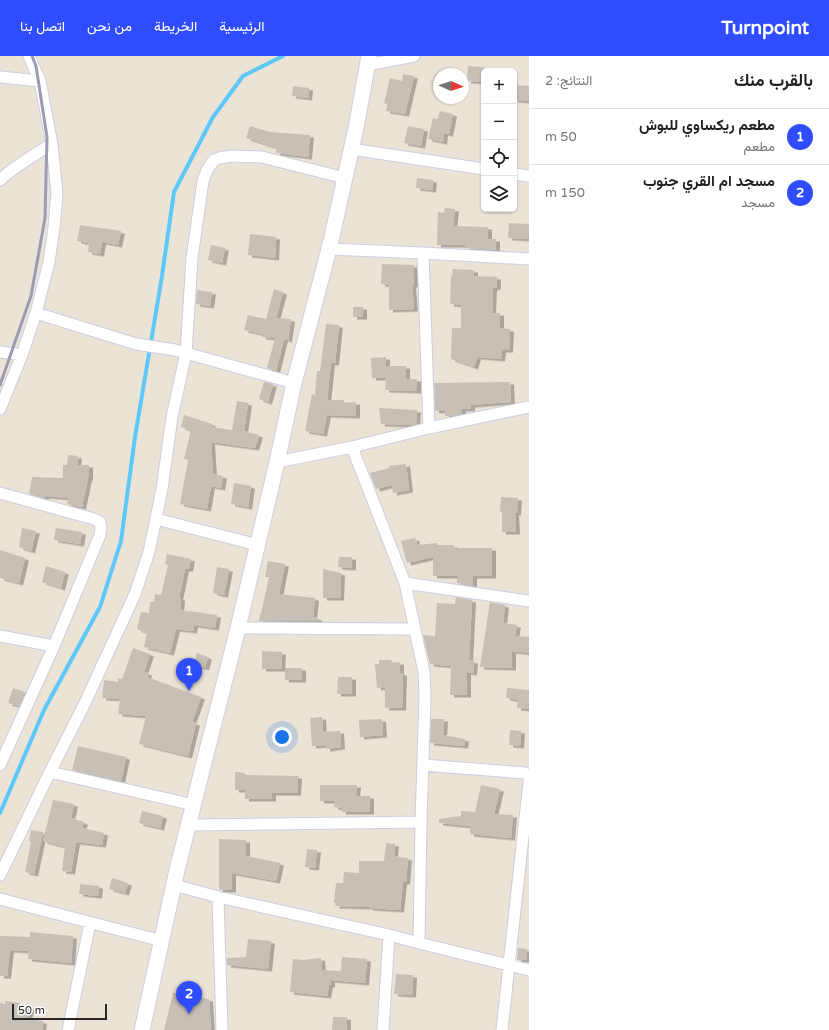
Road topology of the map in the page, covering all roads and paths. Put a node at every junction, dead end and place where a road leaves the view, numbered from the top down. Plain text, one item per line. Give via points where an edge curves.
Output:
1 (29, 56) edge
2 (414, 56) edge
3 (368, 61) edge
4 (0, 78) edge
5 (40, 82) junction
6 (52, 144) junction
7 (351, 149) junction
8 (481, 170) edge
9 (517, 174) edge
10 (529, 176) edge
11 (345, 178) junction
12 (0, 180) edge
13 (329, 249) junction
14 (423, 252) junction
15 (529, 259) edge
16 (36, 313) junction
17 (0, 352) edge
18 (186, 353) junction
19 (22, 355) junction
20 (294, 383) junction
21 (529, 407) edge
22 (0, 408) edge
23 (429, 428) junction
24 (352, 447) junction
25 (277, 462) junction
26 (0, 493) edge
27 (156, 519) junction
28 (258, 546) junction
29 (405, 583) junction
30 (529, 602) edge
31 (238, 628) junction
32 (414, 629) junction
33 (0, 636) edge
34 (54, 646) junction
35 (1, 761) edge
36 (423, 765) junction
37 (50, 772) junction
38 (529, 778) edge
39 (529, 782) edge
40 (194, 805) junction
41 (421, 822) junction
42 (188, 825) junction
43 (0, 874) edge
44 (174, 885) junction
45 (218, 896) junction
46 (0, 899) edge
47 (90, 923) junction
48 (388, 934) junction
49 (162, 941) junction
50 (418, 943) junction
51 (509, 965) junction
52 (529, 970) edge
53 (68, 1030) edge
54 (142, 1030) edge
55 (222, 1030) edge
56 (383, 1030) edge
57 (502, 1030) edge

1 - 5 street
2 - 3 street
3 - 7 street
4 - 5 street
5 - 6 street
6 - 12 street
6 - 16 street via 57,193 54,228 49,262
7 - 8 street
7 - 11 street
9 - 10 street
11 - 13 street
11 - 18 street via 262,157 232,156 214,160 203,181 192,258
13 - 14 street
13 - 20 street
14 - 15 street
14 - 23 street
16 - 18 street via 136,344
16 - 19 street
17 - 19 street
18 - 20 street
18 - 27 street via 172,417
19 - 22 street
20 - 25 street
21 - 23 street
23 - 24 street
24 - 25 street
24 - 29 street
25 - 28 street
26 - 34 street via 100,522 100,535
27 - 28 street
27 - 37 street via 149,552 135,594
28 - 31 street
29 - 30 street
29 - 32 street
31 - 32 street
31 - 40 street
32 - 36 street via 424,672
33 - 34 street
34 - 35 street
36 - 38 street via 524,773
36 - 41 street
37 - 40 street
37 - 43 street
39 - 51 street
40 - 42 street
41 - 42 street
41 - 50 street
42 - 44 street
44 - 45 street
44 - 49 street
45 - 48 street
45 - 55 street
46 - 47 street
47 - 49 street
47 - 53 street
48 - 50 street
48 - 56 street
49 - 54 street
50 - 51 street
51 - 52 street
51 - 57 street

